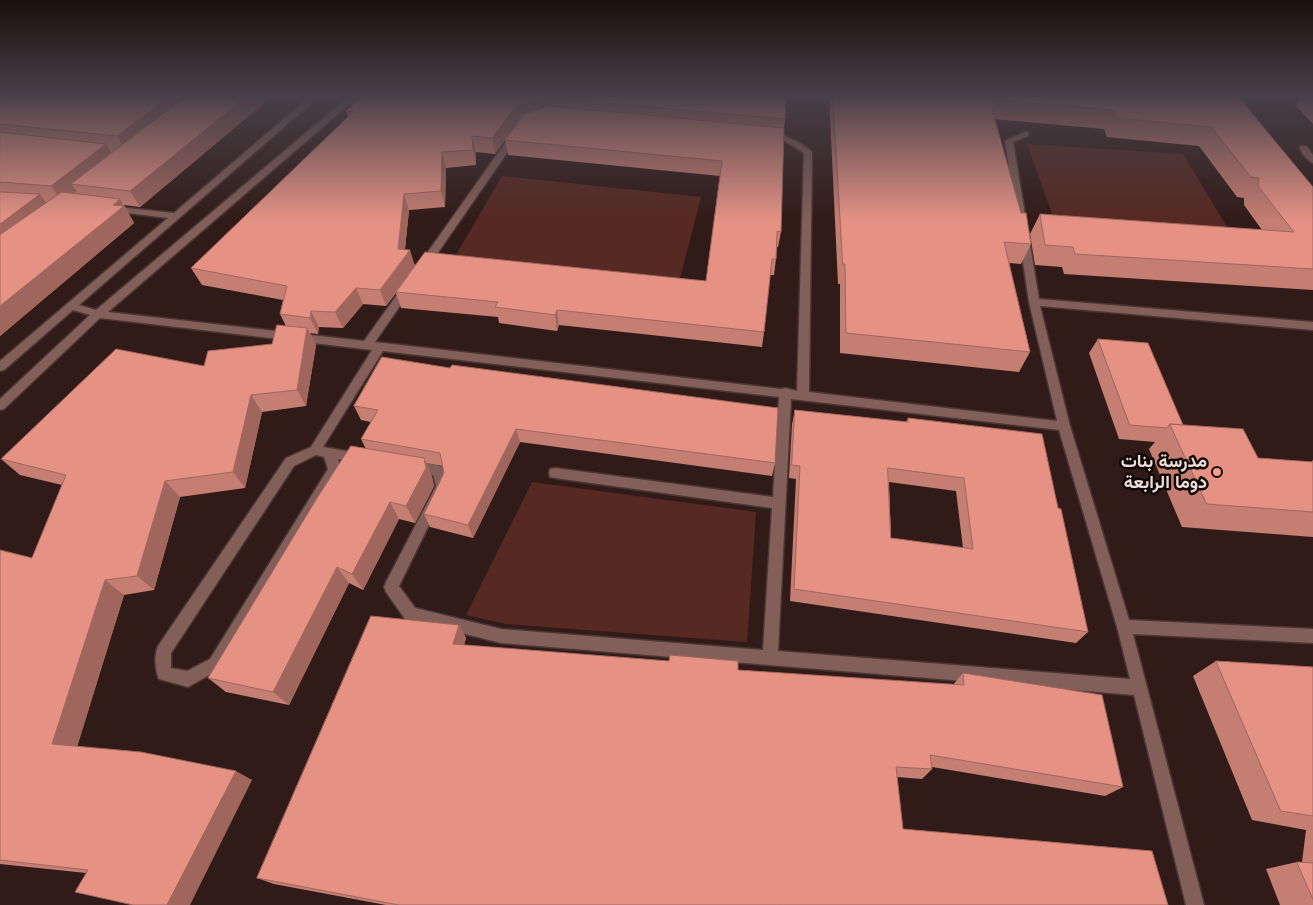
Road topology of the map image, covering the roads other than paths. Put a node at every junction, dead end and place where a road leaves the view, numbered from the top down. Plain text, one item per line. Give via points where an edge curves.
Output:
1 (270, 136) edge
2 (306, 136) edge
3 (514, 136) edge
4 (759, 136) edge
5 (1020, 136) edge
6 (1303, 148) dead end
7 (1313, 160) edge
8 (102, 206) edge
9 (178, 216) junction
10 (1034, 302) junction
11 (69, 306) junction
12 (98, 314) junction
13 (1313, 326) edge
14 (367, 345) junction
15 (380, 346) junction
16 (0, 367) edge
17 (785, 392) junction
18 (803, 394) junction
19 (0, 406) edge
20 (1064, 426) junction
21 (322, 451) junction
22 (374, 460) edge
23 (402, 465) edge
24 (555, 473) dead end
25 (779, 503) junction
26 (1124, 627) junction
27 (1313, 636) edge
28 (770, 659) junction
29 (1139, 688) junction
30 (1195, 905) edge

1 - 9 street
2 - 12 street
3 - 14 street
4 - 18 street via 787,139 808,152
5 - 10 street via 1009,141
6 - 7 street
8 - 9 street
9 - 11 street
10 - 13 street
10 - 20 street
11 - 12 street
11 - 16 street
12 - 14 street
12 - 19 street
14 - 15 street
15 - 17 street
15 - 21 street
17 - 18 street
17 - 25 street
18 - 20 street
20 - 26 street
21 - 21 street via 290,462 163,651 164,674 188,679 215,664 335,469
21 - 22 street
23 - 28 street via 438,471 442,486 391,587 410,614 501,636
24 - 25 street
25 - 28 street
26 - 27 street
26 - 29 street
28 - 29 street
29 - 30 street

